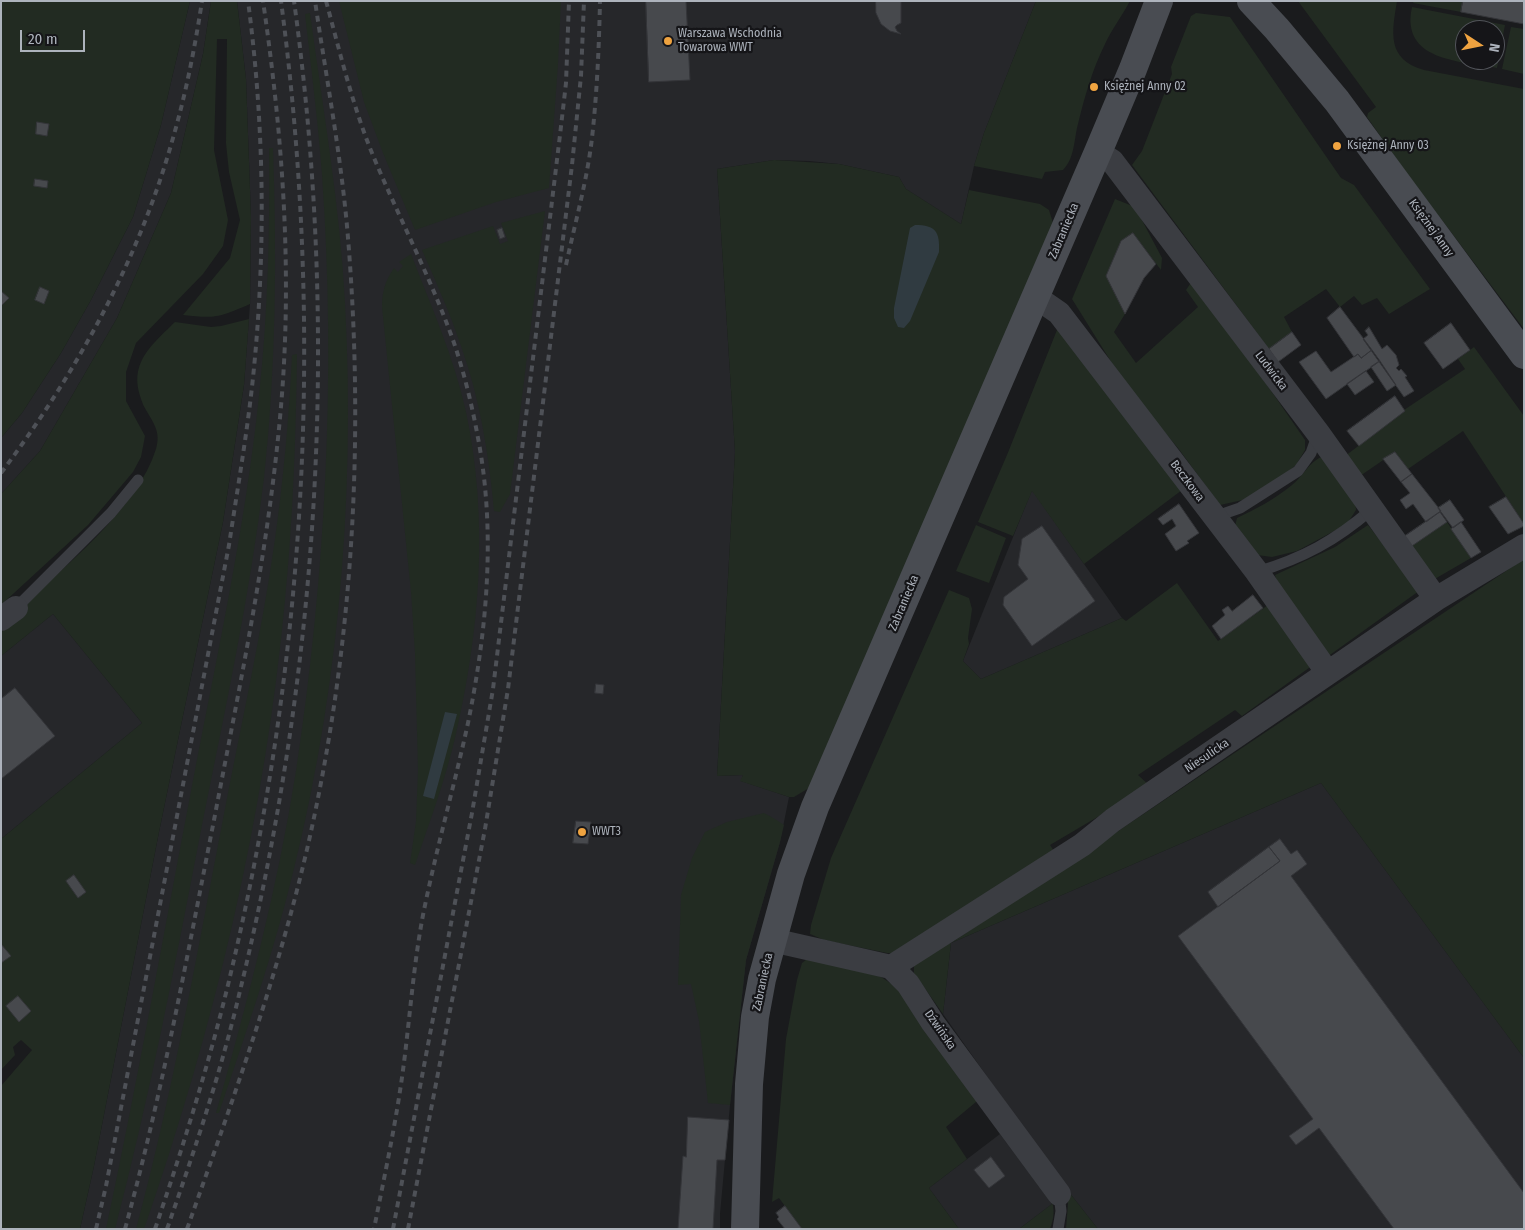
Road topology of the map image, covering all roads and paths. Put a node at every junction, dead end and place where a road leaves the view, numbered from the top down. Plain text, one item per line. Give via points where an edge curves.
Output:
1 (1158, 1) edge
2 (1251, 1) edge
3 (1277, 1) edge
4 (1337, 101) junction
5 (1098, 152) junction
6 (1035, 299) junction
7 (1524, 355) edge
8 (1318, 434) junction
9 (138, 480) dead end
10 (1372, 509) junction
11 (1214, 517) junction
12 (1524, 546) edge
13 (1257, 572) junction
14 (1436, 598) junction
15 (9, 614) edge
16 (1328, 672) junction
17 (772, 940) junction
18 (891, 967) junction
19 (1059, 1194) joint
20 (744, 1229) edge
21 (1058, 1229) edge

1 - 5 main road, Zabraniecka
2 - 4 main road, Księżnej Anny
3 - 4 main road, Księżnej Anny via 1306,41
4 - 7 main road, Księżnej Anny
5 - 6 main road, Zabraniecka
5 - 8 street, Ludwicka via 1112,161
6 - 11 street, Beczkowa via 1059,313
6 - 17 main road, Zabraniecka via 815,807
8 - 10 street, Ludwicka
8 - 11 lane via 1311,453 1298,471 1240,508
9 - 15 lane via 111,513
10 - 13 lane via 1319,548
10 - 14 street, Ludwicka
11 - 13 street, Beczkowa
12 - 14 street, Niesulicka
13 - 16 street, Beczkowa
14 - 16 street, Niesulicka
16 - 18 street, Niesulicka via 1113,820 1082,846
17 - 18 street
17 - 20 main road, Zabraniecka via 755,1017 749,1084
18 - 19 street, Dźwińska via 908,984
19 - 21 lane

